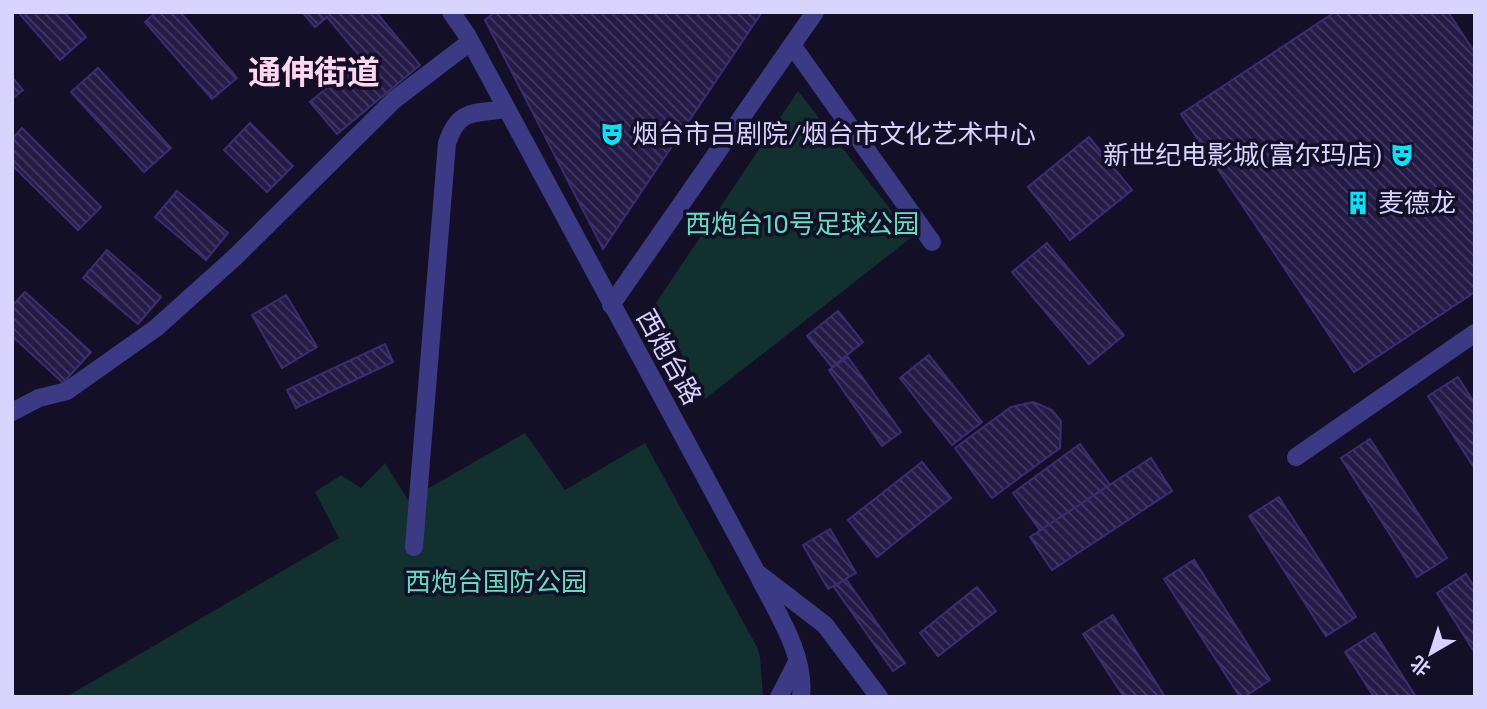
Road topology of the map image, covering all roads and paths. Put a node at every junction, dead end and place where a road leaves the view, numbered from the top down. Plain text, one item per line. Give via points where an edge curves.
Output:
1 (451, 12) edge
2 (815, 12) edge
3 (470, 41) junction
4 (792, 45) junction
5 (506, 109) junction
6 (932, 242) dead end
7 (611, 305) junction
8 (1475, 333) edge
9 (12, 412) edge
10 (1296, 457) dead end
11 (414, 547) dead end
12 (757, 573) junction
13 (797, 662) junction
14 (779, 697) edge
15 (801, 697) edge
16 (879, 697) edge

1 - 3 street, 西炮台路
2 - 4 street
3 - 5 street, 西炮台路
3 - 9 street via 394,100 156,328 67,391
4 - 6 street
4 - 7 street
5 - 7 street, 西炮台路
5 - 11 street via 463,116 453,124 447,143
7 - 12 street, 西炮台路
8 - 10 street
12 - 13 street
12 - 16 street, 西炮台路 via 825,625
13 - 14 street
13 - 15 street

